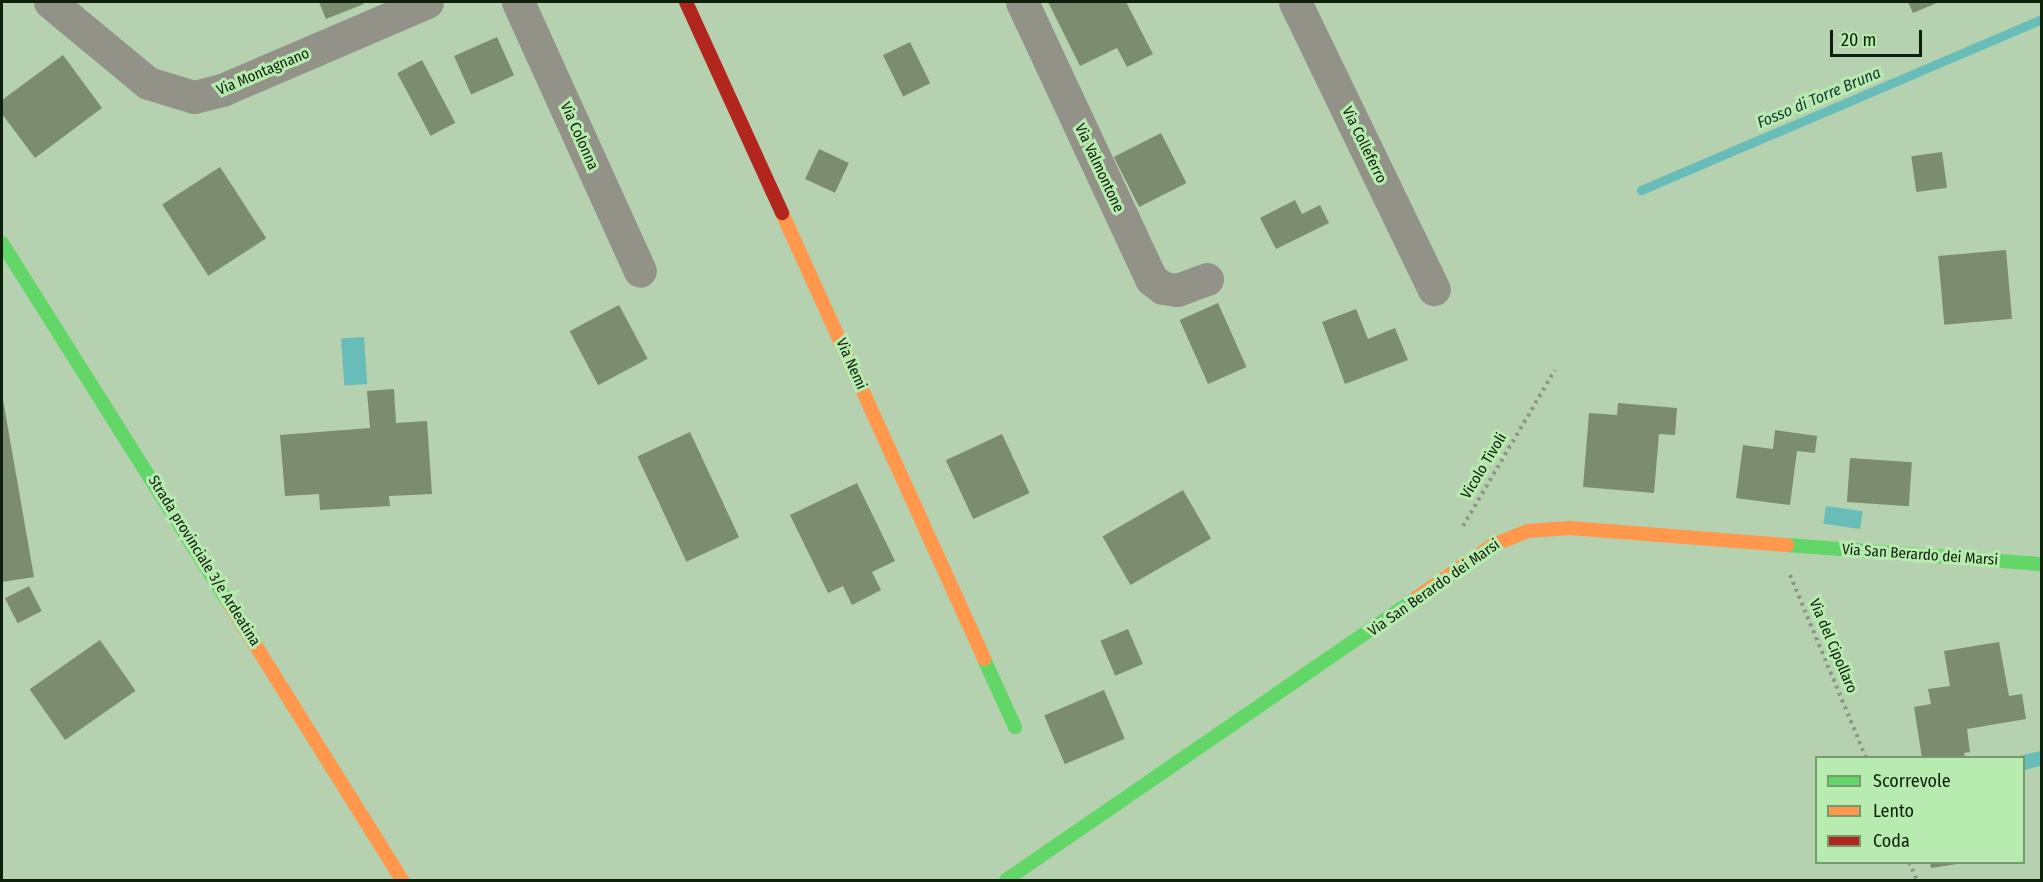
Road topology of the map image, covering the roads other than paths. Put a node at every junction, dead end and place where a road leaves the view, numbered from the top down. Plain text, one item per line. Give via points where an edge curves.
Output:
1 (50, 2) edge
2 (427, 2) edge
3 (518, 2) edge
4 (686, 2) edge
5 (1022, 2) edge
6 (1294, 2) edge
7 (2, 243) edge
8 (640, 271) dead end
9 (1207, 279) dead end
10 (1434, 289) dead end
11 (2042, 564) edge
12 (1016, 727) dead end
13 (402, 880) edge
14 (1006, 880) edge

1 - 2 street, Via Montagnano via 148,83 194,97 222,90
3 - 8 street, Via Colonna
4 - 12 street, Via Nemi
5 - 9 street, Via Valmontone via 1151,279 1163,288 1177,290
6 - 10 street, Via Colleferro
7 - 13 street, Strada provinciale 3/e Ardeatina
11 - 14 street, Via San Berardo dei Marsi via 1570,528 1528,531 1501,541

